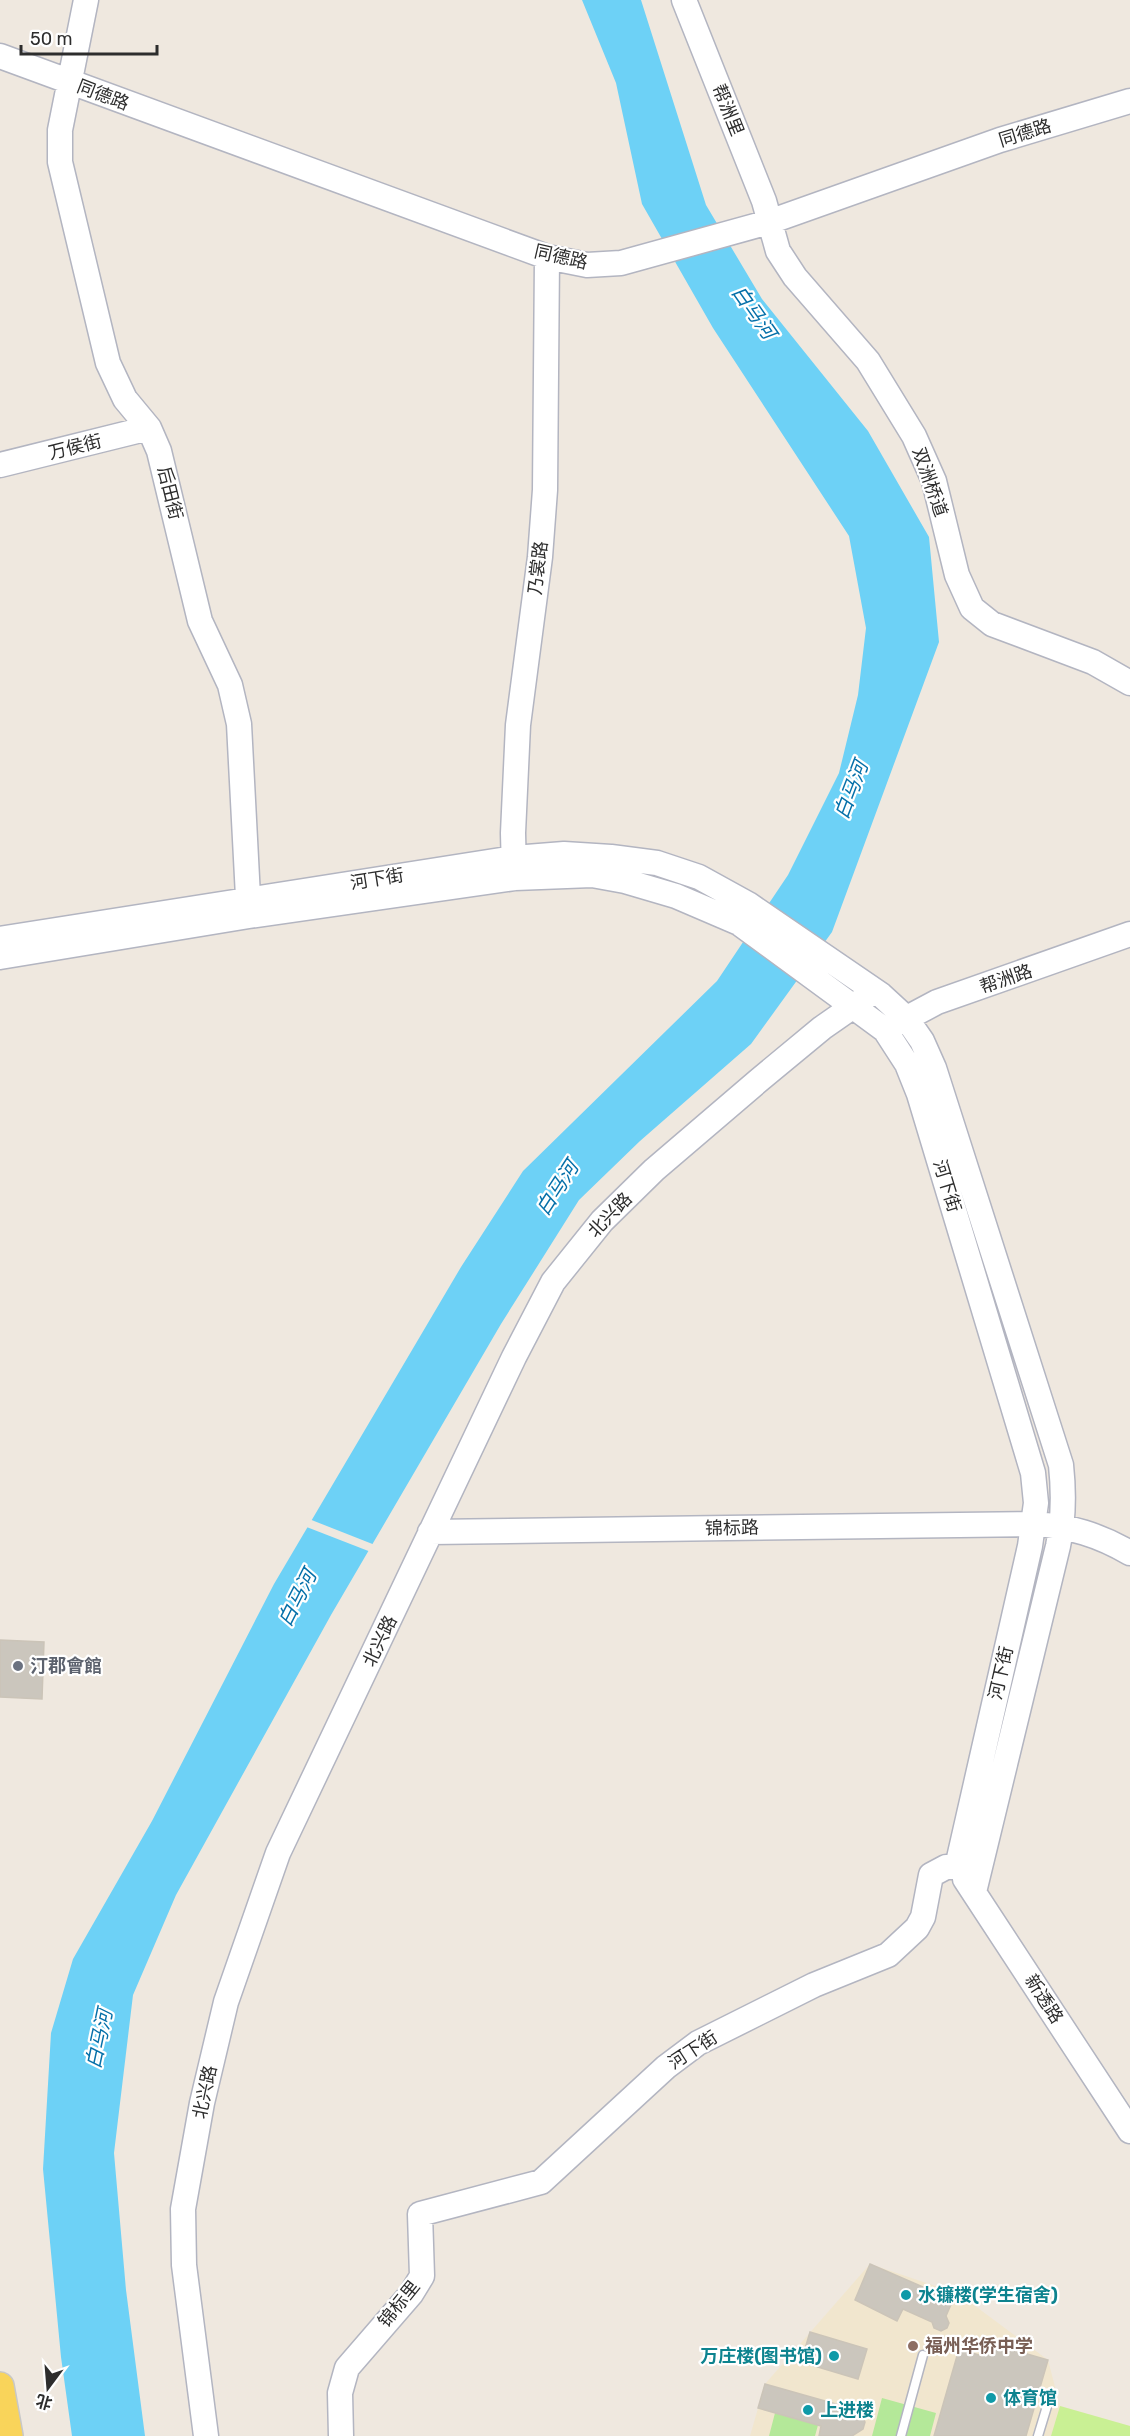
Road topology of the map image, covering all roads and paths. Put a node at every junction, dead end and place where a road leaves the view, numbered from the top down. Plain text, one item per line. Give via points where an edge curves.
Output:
1 (86, 0) edge
2 (684, 0) edge
3 (0, 57) edge
4 (70, 82) junction
5 (1130, 101) edge
6 (769, 222) junction
7 (547, 257) junction
8 (149, 429) junction
9 (0, 465) edge
10 (1130, 683) edge
11 (514, 868) junction
12 (249, 908) junction
13 (1130, 934) edge
14 (0, 939) edge
15 (0, 957) edge
16 (837, 980) junction
17 (875, 991) junction
18 (854, 1005) junction
19 (906, 1018) junction
20 (885, 1030) junction
21 (1034, 1524) junction
22 (1062, 1526) junction
23 (430, 1532) junction
24 (1130, 1553) edge
25 (957, 1868) junction
26 (974, 1892) junction
27 (1130, 2131) edge
28 (541, 2182) joint
29 (922, 2355) dead end
30 (0, 2386) edge
31 (1048, 2403) dead end
32 (9, 2436) edge
33 (206, 2436) edge
34 (341, 2436) edge
35 (901, 2436) edge
36 (1038, 2436) edge

1 - 4 street, 后田街
2 - 6 street, 帮洲里
3 - 4 street, 同德路
4 - 7 street, 同德路
4 - 8 street, 后田街 via 59,141 63,179 108,363 125,399
5 - 6 street, 同德路 via 1000,140
6 - 7 street, 同德路 via 604,266
6 - 10 street, 双洲桥道 via 787,265 868,361 914,436 934,481 957,575 972,608 992,624 1066,651
7 - 11 street, 乃裳路 via 544,514 519,716
8 - 9 street, 万侯街
8 - 12 street, 后田街 via 169,483 200,621 236,705
11 - 12 street, 河下街
11 - 16 street, 河下街 via 625,880 744,913
12 - 14 street, 河下街
12 - 15 street, 河下街
13 - 19 street, 帮洲路 via 937,1002
16 - 17 street, 河下街
16 - 18 street, 河下街
17 - 18 street, 北兴路
17 - 19 street, 河下街
18 - 20 street, 河下街
18 - 23 street, 北兴路 via 654,1170 576,1251 532,1320
19 - 20 street, 帮洲路
19 - 22 street, 河下街 via 934,1068 1061,1465
20 - 21 street, 河下街 via 913,1077 980,1291 1033,1473
21 - 22 street, 锦标路
21 - 23 street, 锦标路
21 - 25 street, 河下街
22 - 24 street, 锦标路 via 1092,1534
22 - 26 street, 河下街
23 - 33 street, 北兴路 via 278,1853 214,2048 186,2186 182,2239
25 - 26 street, 新透路
25 - 28 street, 河下街 via 946,1867 931,1875 923,1917 899,1947 877,1961 813,1985 698,2043 666,2067
26 - 27 street, 新透路
28 - 34 street, 锦标里 via 420,2214 422,2276 347,2368 340,2393
29 - 35 lane
30 - 32 main road
31 - 36 lane

